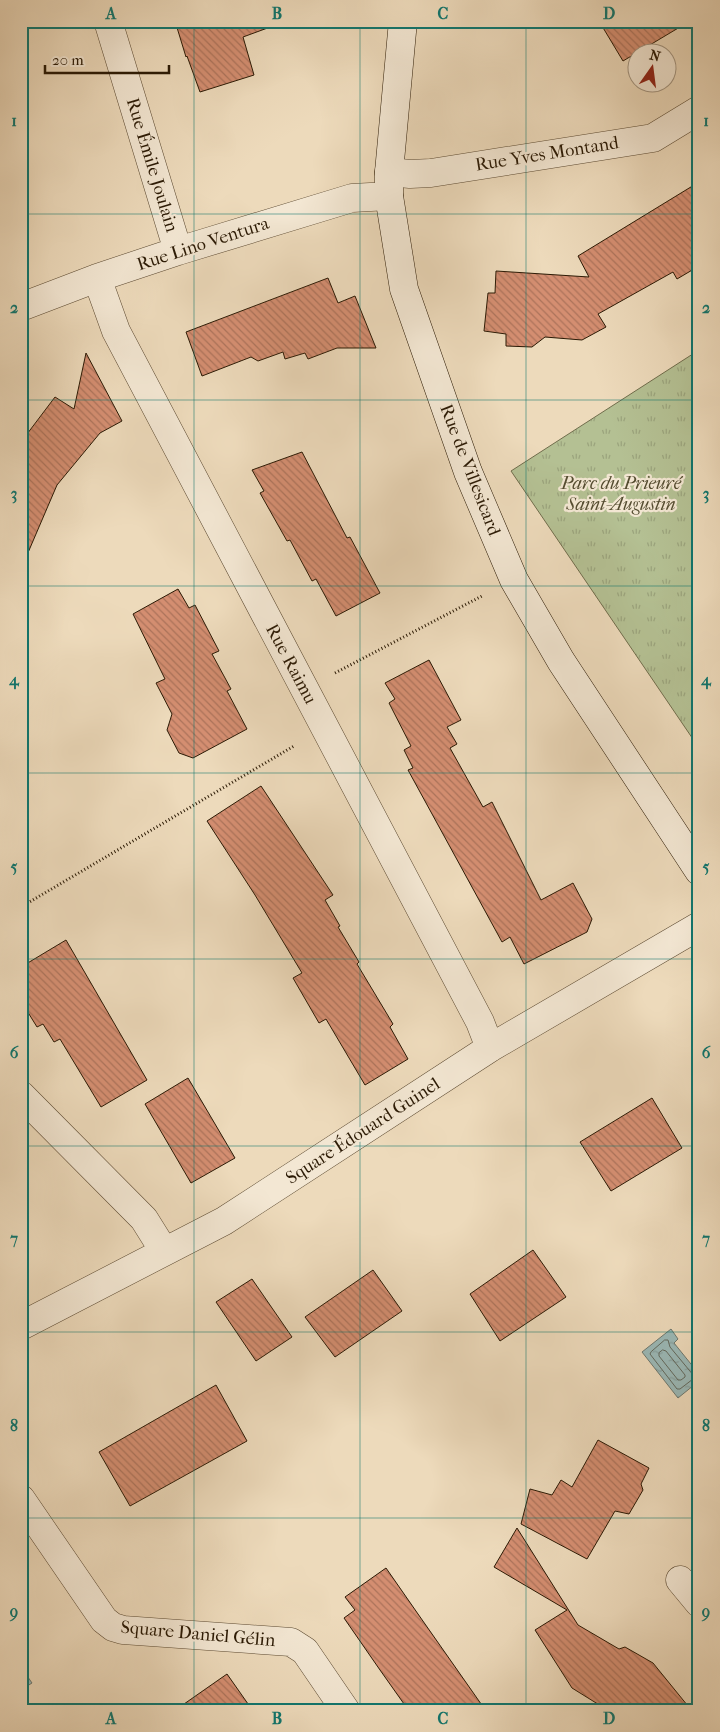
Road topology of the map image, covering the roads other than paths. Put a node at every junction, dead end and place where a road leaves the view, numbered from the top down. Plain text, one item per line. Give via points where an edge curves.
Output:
1 (108, 21) edge
2 (403, 21) edge
3 (699, 110) edge
4 (389, 184) junction
5 (178, 251) junction
6 (97, 278) junction
7 (21, 307) edge
8 (699, 871) edge
9 (699, 926) edge
10 (490, 1048) junction
11 (21, 1095) edge
12 (164, 1251) junction
13 (21, 1326) edge
14 (21, 1499) edge
15 (680, 1580) dead end
16 (699, 1603) edge
17 (346, 1711) edge

1 - 5 street, Rue Émile Joulain
2 - 4 street, Rue de Villesicard
3 - 4 street, Rue Yves Montand via 653,138 410,174
4 - 5 street, Rue Lino Ventura
4 - 8 street, Rue de Villesicard via 404,289 468,472 514,580 561,661
5 - 6 street, Rue Lino Ventura
6 - 7 street, Rue Lino Ventura
6 - 10 street, Rue Raimu via 116,331
9 - 10 street, Square Édouard Guinel
10 - 12 street, Square Édouard Guinel via 224,1221
11 - 12 street via 144,1219
12 - 13 street, Square Édouard Guinel
14 - 17 street, Square Daniel Gélin via 104,1620 113,1627 291,1642 306,1651
15 - 16 street

